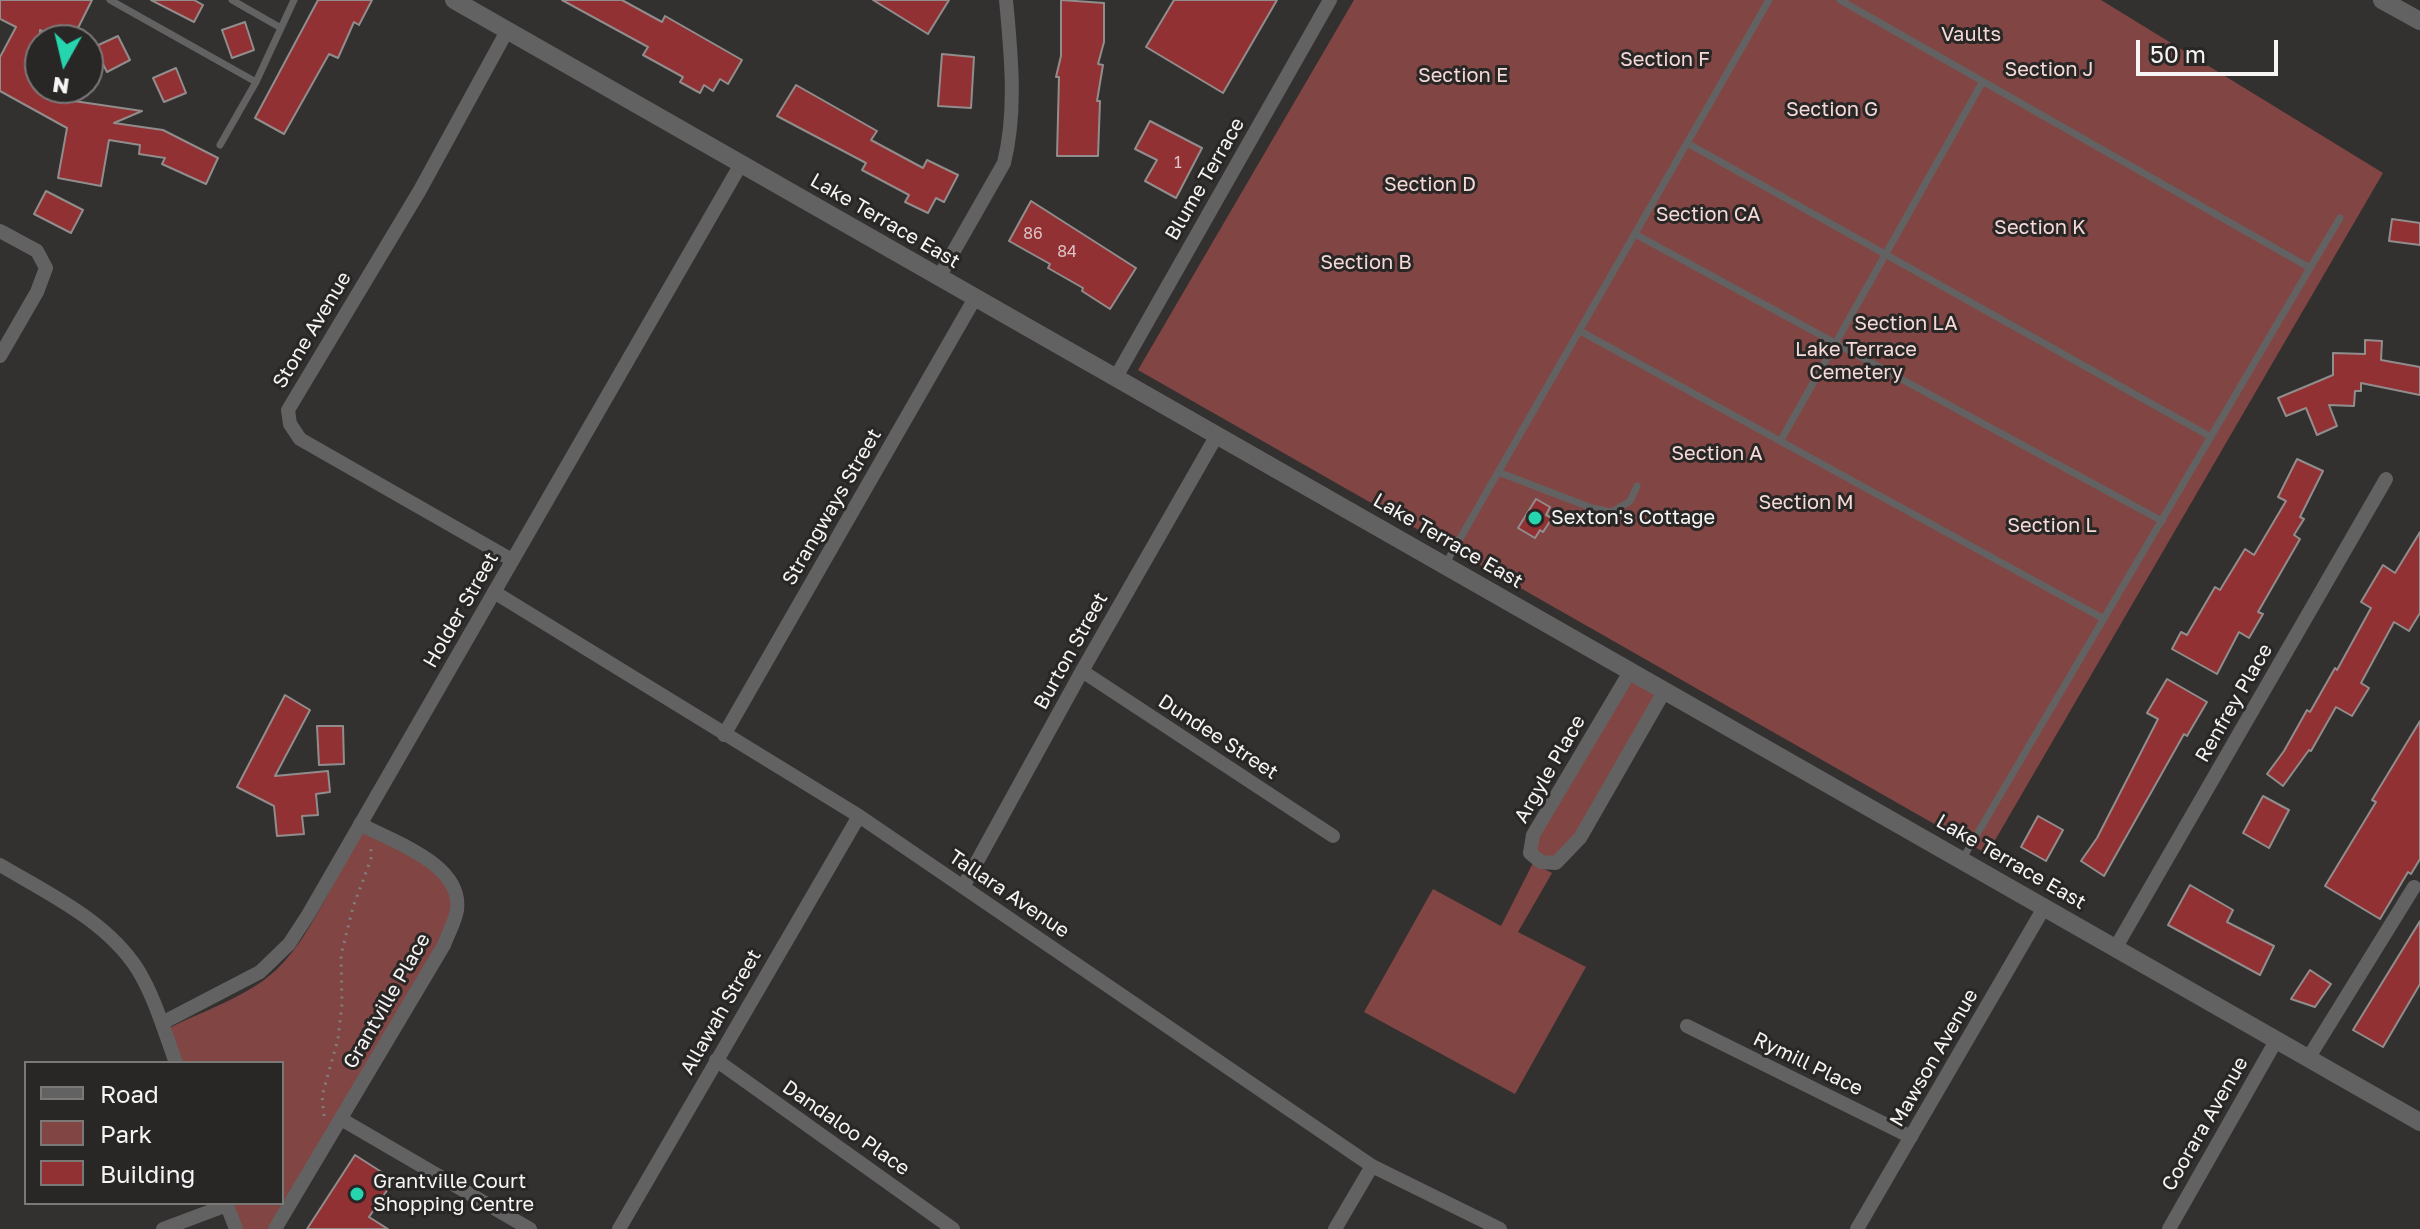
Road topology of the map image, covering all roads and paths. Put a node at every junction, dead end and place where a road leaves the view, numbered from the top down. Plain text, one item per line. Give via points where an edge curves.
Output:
1 (110, 0) edge
2 (232, 0) edge
3 (294, 0) edge
4 (454, 0) edge
5 (1006, 0) edge
6 (1330, 0) edge
7 (1769, 0) edge
8 (1840, 0) edge
9 (2382, 0) edge
10 (2420, 21) edge
11 (281, 28) junction
12 (507, 31) junction
13 (1983, 81) junction
14 (256, 82) junction
15 (1687, 143) junction
16 (220, 145) dead end
17 (741, 164) junction
18 (2340, 218) dead end
19 (0, 231) edge
20 (1635, 234) junction
21 (1886, 254) junction
22 (2310, 268) junction
23 (939, 277) junction
24 (975, 298) junction
25 (1580, 331) junction
26 (1835, 343) junction
27 (0, 356) edge
28 (1116, 377) junction
29 (1217, 435) junction
30 (2211, 437) junction
31 (1781, 440) junction
32 (1498, 472) junction
33 (2386, 479) dead end
34 (1637, 486) dead end
35 (2162, 521) junction
36 (512, 560) junction
37 (1445, 565) junction
38 (494, 592) junction
39 (2104, 619) junction
40 (1631, 670) junction
41 (1082, 671) junction
42 (1665, 690) junction
43 (724, 735) junction
44 (859, 816) junction
45 (366, 827) junction
46 (1333, 836) dead end
47 (1963, 860) junction
48 (2, 871) edge
49 (963, 887) junction
50 (2414, 887) dead end
51 (2045, 906) junction
52 (2116, 947) junction
53 (162, 1023) junction
54 (1687, 1026) dead end
55 (2277, 1039) junction
56 (2309, 1057) junction
57 (716, 1060) junction
58 (175, 1061) edge
59 (341, 1119) junction
60 (2420, 1122) edge
61 (1911, 1137) junction
62 (327, 1143) junction
63 (1372, 1166) junction
64 (224, 1205) edge
65 (227, 1205) edge
66 (163, 1229) edge
67 (236, 1229) edge
68 (275, 1229) edge
69 (530, 1229) edge
70 (619, 1229) edge
71 (953, 1229) edge
72 (1335, 1229) edge
73 (1500, 1229) edge
74 (1857, 1229) edge
75 (2169, 1229) edge

1 - 14 lane
2 - 11 lane
3 - 11 lane
4 - 12 street, Lake Terrace East
5 - 23 street via 1012,123 1004,163
6 - 28 street, Blume Terrace
7 - 15 lane
8 - 13 lane
9 - 10 street
11 - 14 lane
12 - 17 street, Lake Terrace East
12 - 36 street, Stone Avenue via 420,190 288,410 300,439
13 - 21 lane
13 - 22 lane
14 - 16 lane
15 - 20 lane
15 - 21 lane
17 - 23 street, Lake Terrace East
17 - 36 street, Holder Street
18 - 22 lane
19 - 27 street via 37,251 46,268
20 - 25 lane
20 - 26 lane
21 - 26 lane
21 - 30 lane
22 - 30 lane
23 - 24 street, Lake Terrace East
24 - 28 street, Lake Terrace East
24 - 43 street, Strangways Street
25 - 31 lane
25 - 32 lane
26 - 31 lane
26 - 35 lane
28 - 29 street, Lake Terrace East
29 - 37 street, Lake Terrace East
29 - 41 street, Burton Street
30 - 35 lane
31 - 39 lane
32 - 34 lane via 1612,512 1630,501
32 - 37 lane
33 - 52 street, Renfrey Place
35 - 39 lane
36 - 38 street, Holder Street
37 - 40 street, Lake Terrace East
38 - 43 street, Tallara Avenue
38 - 45 street, Holder Street
39 - 47 lane
40 - 42 street, Lake Terrace East
40 - 42 street, Argyle Place via 1533,835 1530,853 1541,862 1556,863 1580,838
41 - 46 street, Dundee Street
41 - 49 street, Burton Street
42 - 47 street, Lake Terrace East
43 - 44 street, Tallara Avenue
44 - 49 street, Tallara Avenue
44 - 57 street, Allawah Street
45 - 53 street, Holder Street via 274,961
45 - 59 street, Grantville Place via 430,860 450,878 457,908 444,945
45 - 62 path via 371,859 341,955 338,1039 322,1096
47 - 51 street, Lake Terrace East
48 - 53 street via 107,933 138,970
49 - 63 street, Tallara Avenue
50 - 56 street
51 - 52 street, Lake Terrace East
51 - 61 street, Mawson Avenue
52 - 55 street, Lake Terrace East
53 - 58 street
54 - 61 street, Rymill Place
55 - 56 street, Lake Terrace East
55 - 75 street, Coorara Avenue
56 - 60 street, Lake Terrace East
57 - 70 street, Allawah Street
57 - 71 street, Dandaloo Place
59 - 62 street, Grantville Place
59 - 69 street
61 - 74 street, Mawson Avenue
62 - 68 street, Grantville Place
63 - 72 street
63 - 73 street, Tallara Avenue
64 - 66 street
65 - 67 street

